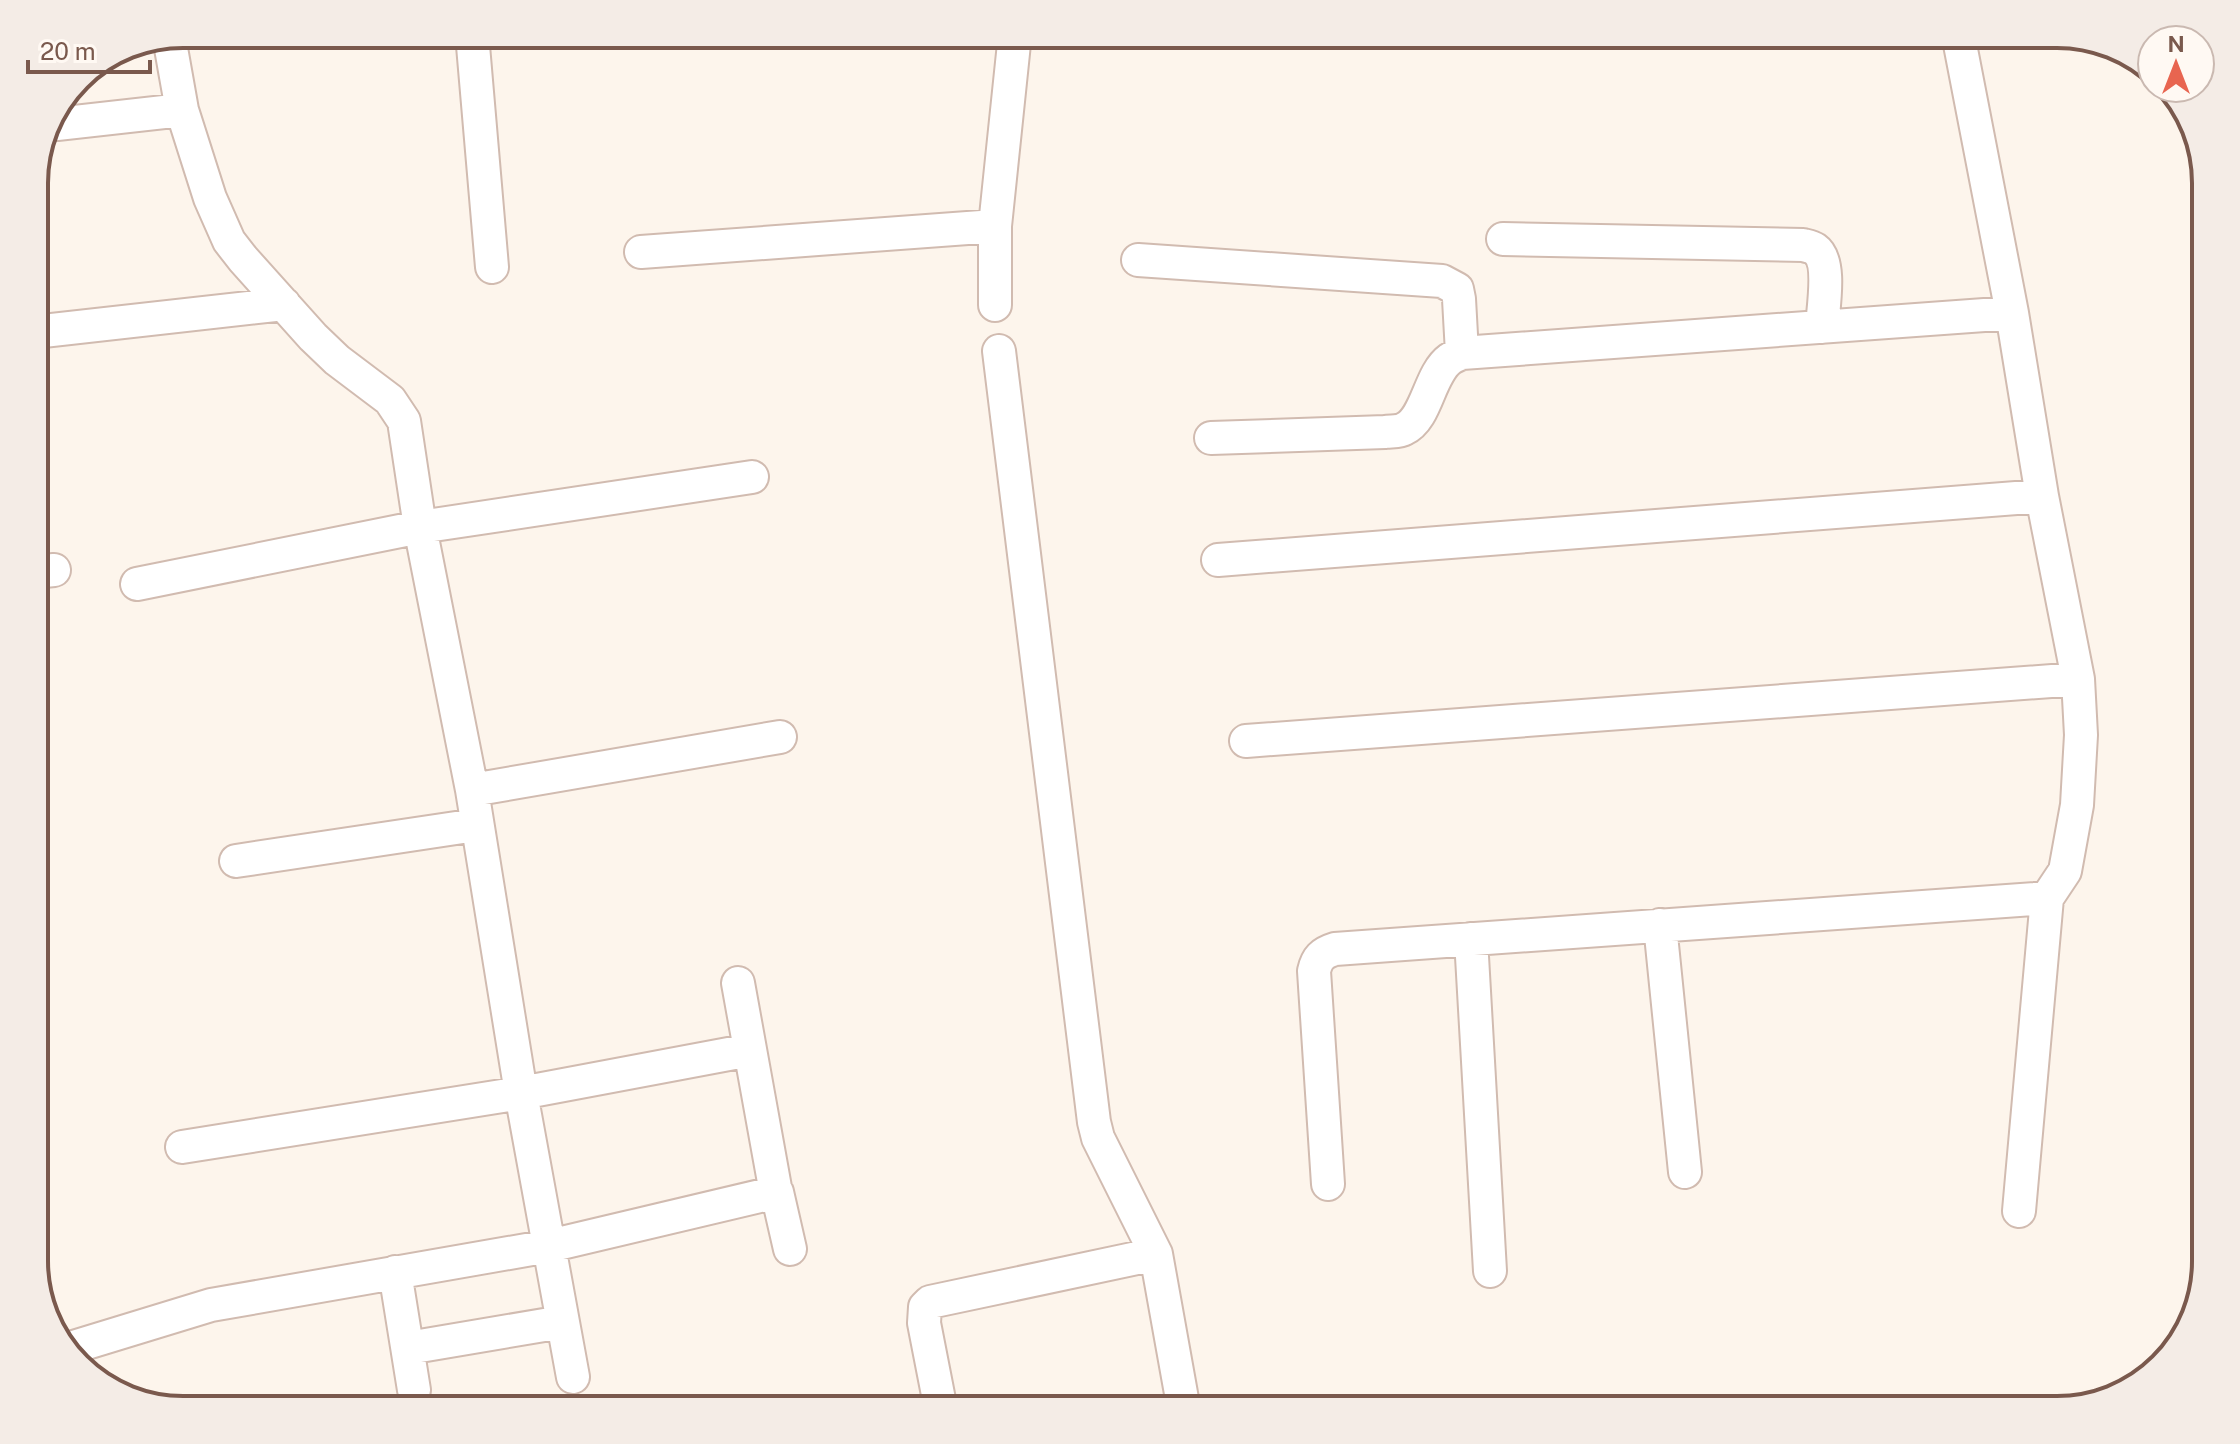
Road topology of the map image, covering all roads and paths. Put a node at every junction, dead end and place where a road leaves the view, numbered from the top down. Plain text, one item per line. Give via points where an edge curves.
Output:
1 (473, 48) edge
2 (1014, 48) edge
3 (1961, 48) edge
4 (171, 49) edge
5 (182, 110) junction
6 (62, 123) edge
7 (995, 226) junction
8 (1503, 239) dead end
9 (641, 252) dead end
10 (1138, 260) dead end
11 (492, 267) dead end
12 (284, 304) junction
13 (995, 305) dead end
14 (2012, 313) junction
15 (1822, 327) junction
16 (48, 330) edge
17 (999, 351) dead end
18 (1462, 353) junction
19 (1211, 438) dead end
20 (752, 477) dead end
21 (2042, 496) junction
22 (420, 527) junction
23 (1218, 560) dead end
24 (137, 584) dead end
25 (2078, 679) junction
26 (780, 737) dead end
27 (1246, 741) dead end
28 (472, 790) junction
29 (476, 825) junction
30 (236, 861) dead end
31 (2047, 898) junction
32 (1660, 925) junction
33 (1471, 939) junction
34 (738, 983) dead end
35 (750, 1050) junction
36 (521, 1093) junction
37 (182, 1147) dead end
38 (1685, 1172) dead end
39 (1328, 1184) dead end
40 (776, 1193) junction
41 (2019, 1211) dead end
42 (549, 1246) junction
43 (790, 1249) dead end
44 (1156, 1254) junction
45 (1490, 1271) dead end
46 (395, 1272) junction
47 (562, 1322) junction
48 (78, 1346) edge
49 (408, 1348) junction
50 (573, 1377) dead end
51 (414, 1390) dead end
52 (938, 1396) edge
53 (1181, 1396) edge

1 - 11 street
2 - 7 street
3 - 14 street
4 - 5 street
5 - 6 street
5 - 12 street via 229,241
7 - 9 street
7 - 13 street
8 - 15 street via 1814,248 1825,270
10 - 18 street via 1442,281 1457,289
12 - 16 street
12 - 22 street via 337,360 399,412
14 - 15 street
14 - 21 street
15 - 18 street
17 - 44 street via 1094,1122
18 - 19 street via 1449,359 1420,412 1404,429
20 - 22 street
21 - 23 street
21 - 25 street
22 - 24 street
22 - 28 street
25 - 27 street
25 - 31 street via 2077,805 2065,871
26 - 28 street
28 - 29 street
29 - 30 street
29 - 36 street
31 - 32 street
31 - 41 street
32 - 33 street
32 - 38 street
33 - 39 street via 1335,949 1316,961
33 - 45 street
34 - 35 street
35 - 36 street
35 - 40 street
36 - 37 street
36 - 42 street
40 - 42 street
40 - 43 street
42 - 46 street
42 - 47 street
44 - 52 street via 930,1302 924,1323
44 - 53 street
46 - 48 street via 211,1305
46 - 49 street
47 - 49 street
47 - 50 street
49 - 51 street

